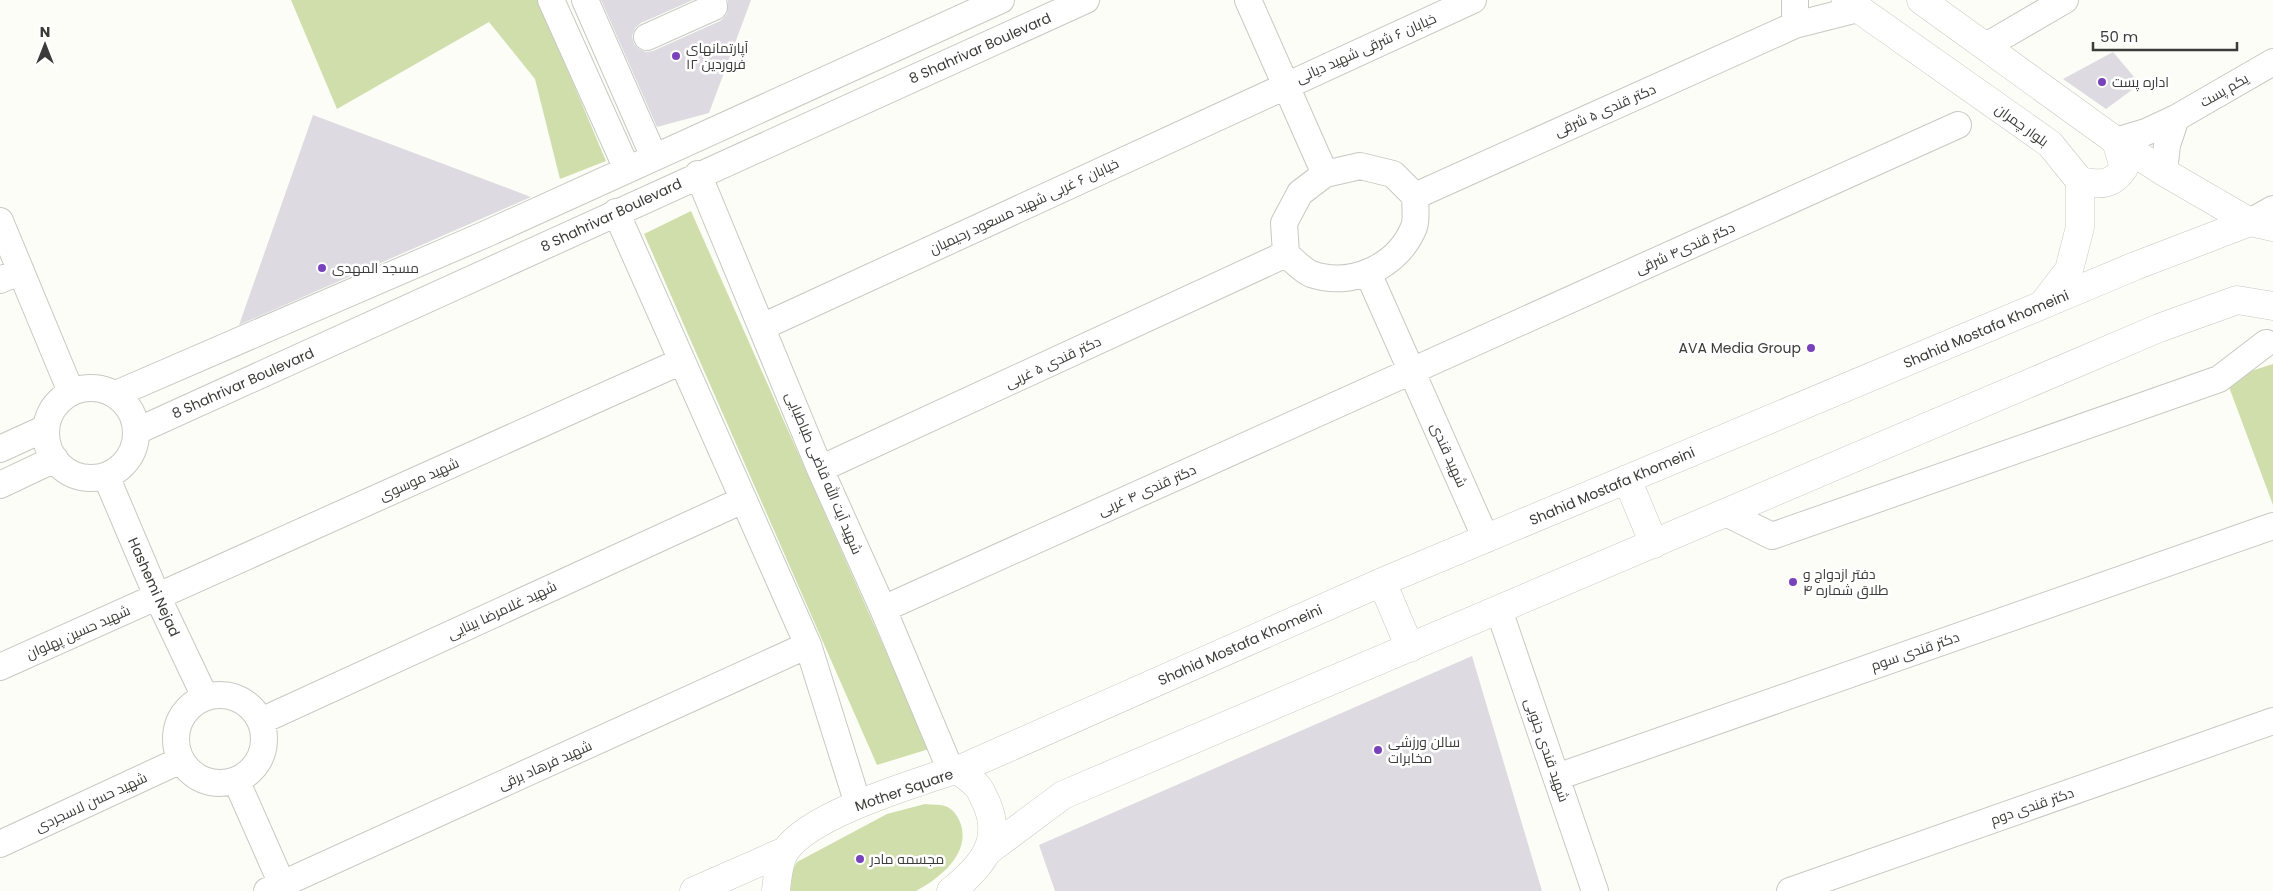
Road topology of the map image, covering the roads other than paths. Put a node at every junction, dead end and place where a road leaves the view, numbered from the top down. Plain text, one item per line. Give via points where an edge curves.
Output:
1 (551, 0) edge
2 (585, 0) edge
3 (713, 0) edge
4 (999, 0) edge
5 (1086, 0) edge
6 (1248, 0) edge
7 (1473, 0) edge
8 (1921, 0) edge
9 (2065, 0) edge
10 (1852, 4) edge
11 (1795, 12) edge
12 (648, 37) dead end
13 (1986, 46) junction
14 (885, 53) junction
15 (2273, 62) edge
16 (899, 84) junction
17 (1286, 85) junction
18 (2176, 118) junction
19 (1958, 125) dead end
20 (2116, 141) junction
21 (654, 157) junction
22 (627, 169) junction
23 (2164, 172) junction
24 (1325, 174) junction
25 (2080, 181) junction
26 (703, 185) junction
27 (1415, 196) junction
28 (2265, 219) edge
29 (0, 221) edge
30 (620, 221) junction
31 (486, 234) junction
32 (1286, 254) junction
33 (500, 267) junction
34 (1368, 273) junction
35 (11, 276) edge
36 (2042, 306) junction
37 (2273, 306) edge
38 (762, 327) junction
39 (2266, 343) dead end
40 (682, 361) junction
41 (1412, 372) junction
42 (71, 392) junction
43 (116, 394) junction
44 (46, 428) junction
45 (137, 431) junction
46 (0, 449) edge
47 (54, 460) junction
48 (820, 469) junction
49 (106, 476) junction
50 (1627, 479) junction
51 (0, 485) edge
52 (743, 500) junction
53 (1726, 513) junction
54 (2273, 526) edge
55 (1486, 539) junction
56 (1654, 544) junction
57 (1382, 582) junction
58 (157, 596) junction
59 (883, 609) junction
60 (1499, 610) junction
61 (808, 645) junction
62 (1410, 648) junction
63 (0, 667) edge
64 (205, 697) junction
65 (261, 721) junction
66 (2273, 721) edge
67 (181, 760) junction
68 (954, 770) junction
69 (1556, 777) junction
70 (236, 780) junction
71 (858, 804) junction
72 (0, 844) edge
73 (785, 851) junction
74 (988, 851) junction
75 (962, 886) edge
76 (278, 889) edge
77 (694, 891) edge
78 (776, 891) edge
79 (1595, 891) edge
80 (1790, 891) edge

1 - 22 street
2 - 21 street
3 - 12 street via 714,7
4 - 14 street
5 - 16 street, 8 Shahrivar Boulevard
6 - 17 street
7 - 17 street, خیابان ۶ شرقی شهید دیانی
8 - 13 main road
9 - 13 street
10 - 11 street, دکتر قندی ۵ شرقی
10 - 25 main road, بلوار چمران via 2050,144
11 - 27 street, دکتر قندی ۵ شرقی
13 - 20 main road
14 - 16 street
14 - 21 street
15 - 18 street, یکم پست
16 - 26 street, 8 Shahrivar Boulevard
17 - 24 street
17 - 38 street, خیابان ۶ غربی شهید مسعود رحیمیان
18 - 20 street, یکم پست
18 - 23 street via 2167,145
19 - 41 street, دکتر قندی۴ شرقی
20 - 23 main road
20 - 25 main road via 2124,168 2116,179 2098,185
21 - 22 street
22 - 31 street
23 - 28 main road
24 - 27 street via 1360,166 1393,174
24 - 32 street via 1300,193 1284,223
25 - 36 main road via 2080,227 2069,270
26 - 30 street, 8 Shahrivar Boulevard
26 - 38 street, شهید آیت الله قاضی طباطبایی
27 - 34 street via 1415,226 1398,253
28 - 36 main road, Shahid Mostafa Khomeini via 2135,266
29 - 35 street
30 - 33 street, 8 Shahrivar Boulevard
30 - 40 street
31 - 33 street
31 - 43 street
32 - 34 street via 1310,273 1341,279
32 - 48 street, دکتر قندی ۵ غربی
33 - 45 street, 8 Shahrivar Boulevard
34 - 41 street, شهید قندی
35 - 42 street
36 - 50 main road, Shahid Mostafa Khomeini
37 - 53 main road via 2238,300 2159,328
38 - 48 street, شهید آیت الله قاضی طباطبایی
39 - 53 street via 2219,378 1772,536
40 - 52 street
40 - 58 street, شهید موسوی
41 - 55 street, شهید قندی
41 - 59 street, دکتر قندی ۴ غربی
42 - 43 street via 86,387
42 - 44 street via 58,401
43 - 45 street via 130,410
44 - 46 street
44 - 47 street via 47,444
45 - 49 street via 128,459
47 - 49 street via 77,476
47 - 51 street
48 - 59 street, شهید آیت الله قاضی طباطبایی
49 - 58 street, Hashemi Nejad
50 - 55 main road, Shahid Mostafa Khomeini
50 - 56 main road
52 - 61 street
52 - 65 street, شهید غلامرضا بینایی
53 - 56 main road
54 - 69 street, دکتر قندی سوم
55 - 57 main road, Shahid Mostafa Khomeini
56 - 60 main road
57 - 62 main road
57 - 68 main road, Shahid Mostafa Khomeini
58 - 63 street, شهید حسین پهلوان
58 - 64 street, Hashemi Nejad
59 - 68 street, شهید آیت الله قاضی طباطبایی
60 - 62 main road
60 - 69 street, شهید قندی جنوبی
61 - 71 street
61 - 76 street, شهید فرهاد برقی
62 - 74 main road via 1063,795
64 - 65 street via 230,696 243,701
64 - 67 street via 191,706 179,723 176,744
65 - 70 street via 265,734 259,761 250,772
66 - 80 street, دکتر قندی دوم
67 - 70 street via 198,777 211,782
67 - 72 street, شهید حسن لاسجردی
68 - 71 main road, Mother Square
68 - 74 main road, Mother Square via 978,786 989,809 994,828
69 - 79 street, شهید قندی جنوبی
70 - 76 street
71 - 73 main road, Mother Square via 802,833
73 - 77 main road
73 - 78 main road, Mother Square
74 - 75 main road, Mother Square

